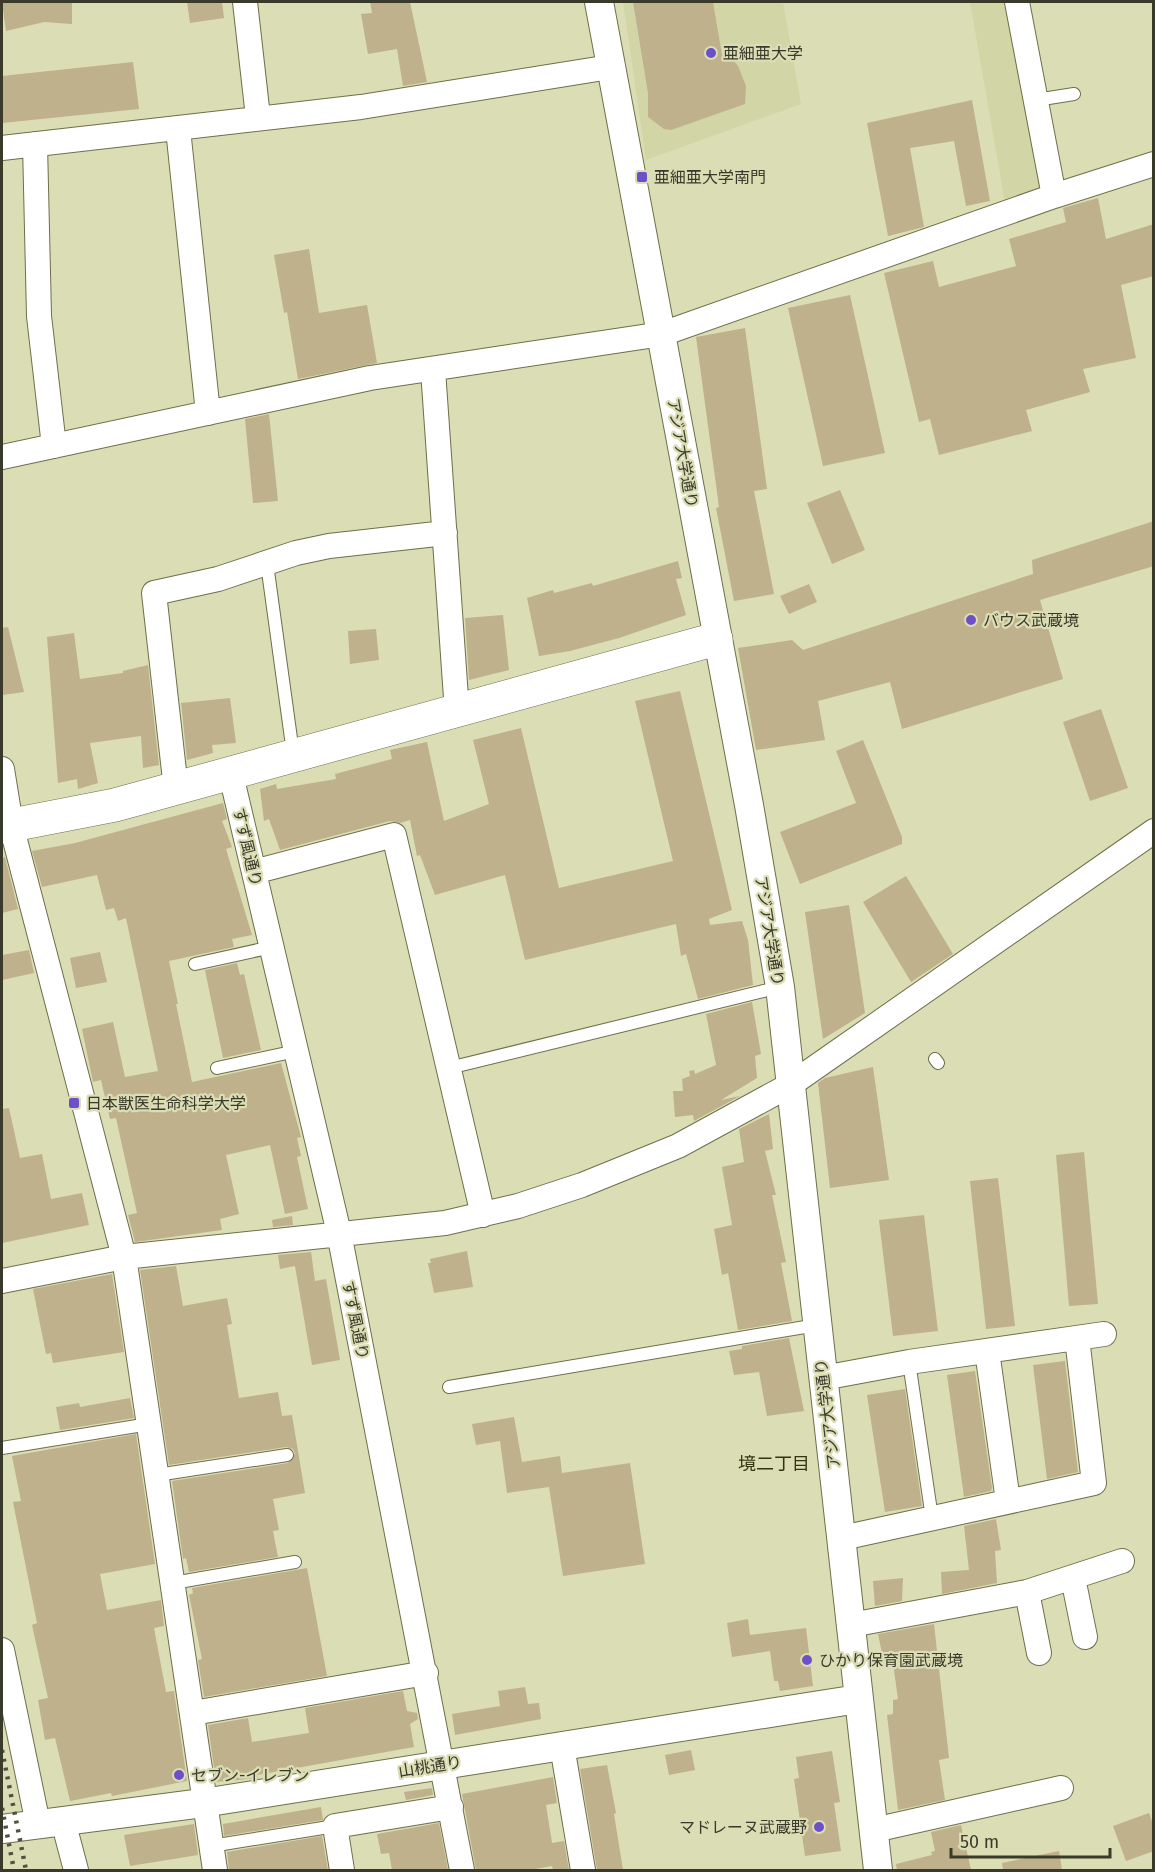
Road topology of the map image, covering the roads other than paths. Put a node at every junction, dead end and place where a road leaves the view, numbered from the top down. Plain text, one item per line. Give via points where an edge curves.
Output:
1 (245, 2) edge
2 (599, 2) edge
3 (1017, 2) edge
4 (610, 67) junction
5 (1074, 94) dead end
6 (1036, 100) junction
7 (258, 117) junction
8 (178, 129) junction
9 (35, 144) junction
10 (2, 148) edge
11 (1154, 164) edge
12 (1054, 196) junction
13 (662, 334) junction
14 (433, 370) junction
15 (208, 413) junction
16 (54, 446) junction
17 (2, 457) edge
18 (445, 532) junction
19 (267, 564) junction
20 (716, 639) junction
21 (457, 712) junction
22 (293, 758) junction
23 (2, 769) edge
24 (231, 775) junction
25 (176, 789) junction
26 (6, 826) edge
27 (1154, 831) edge
28 (254, 872) junction
29 (272, 947) junction
30 (195, 964) dead end
31 (780, 987) junction
32 (296, 1051) junction
33 (217, 1068) dead end
34 (449, 1068) junction
35 (790, 1085) junction
36 (483, 1215) junction
37 (339, 1233) junction
38 (124, 1257) junction
39 (2, 1281) edge
40 (817, 1325) junction
41 (1104, 1334) dead end
42 (1077, 1338) junction
43 (987, 1351) junction
44 (909, 1362) junction
45 (823, 1378) junction
46 (449, 1387) dead end
47 (149, 1424) junction
48 (2, 1448) edge
49 (287, 1455) dead end
50 (157, 1475) junction
51 (1008, 1501) junction
52 (932, 1518) junction
53 (842, 1538) junction
54 (295, 1562) dead end
55 (1122, 1562) dead end
56 (1072, 1578) junction
57 (173, 1582) junction
58 (1027, 1592) junction
59 (851, 1625) junction
60 (1085, 1637) dead end
61 (2, 1650) edge
62 (1039, 1653) dead end
63 (426, 1673) junction
64 (858, 1700) junction
65 (192, 1713) junction
66 (562, 1746) junction
67 (443, 1764) junction
68 (1061, 1788) dead end
69 (203, 1803) junction
70 (451, 1807) junction
71 (51, 1822) junction
72 (335, 1826) junction
73 (2, 1829) edge
74 (874, 1830) junction
75 (211, 1846) junction
76 (76, 1870) edge
77 (215, 1870) edge
78 (342, 1870) edge
79 (462, 1870) edge
80 (583, 1870) edge
81 (878, 1870) edge

1 - 7 street
2 - 4 street, アジア大学通り
3 - 6 street
4 - 7 street via 361,106
4 - 13 street, アジア大学通り
5 - 6 lane
6 - 12 street
7 - 8 street
8 - 9 street
8 - 15 street
9 - 10 street
9 - 16 street via 39,316
11 - 12 street
12 - 13 street
13 - 14 street
13 - 20 street, アジア大学通り
14 - 15 street via 370,378
14 - 18 street
15 - 16 street
16 - 17 street
18 - 19 street via 329,546
18 - 21 street
19 - 22 lane
19 - 25 street via 154,593
20 - 21 main road
20 - 31 street, アジア大学通り
21 - 22 main road
22 - 24 main road
23 - 26 street
24 - 25 main road
24 - 28 street, すず風通り
25 - 26 main road
26 - 38 street
27 - 35 street
28 - 29 street, すず風通り
28 - 34 street via 394,835
29 - 30 lane
29 - 32 street, すず風通り
31 - 34 lane
31 - 35 street, アジア大学通り
32 - 33 lane
32 - 37 street, すず風通り
34 - 36 street
35 - 36 street via 678,1146 582,1185
35 - 40 street, アジア大学通り
36 - 37 street via 445,1223
37 - 38 street
37 - 63 street, すず風通り
38 - 39 street
38 - 47 street
40 - 45 street, アジア大学通り
40 - 46 lane
41 - 42 street
42 - 43 street
42 - 51 street via 1094,1483
43 - 44 street
43 - 51 street
44 - 45 street
44 - 52 lane
45 - 53 street, アジア大学通り
47 - 48 lane
47 - 50 street
49 - 50 lane
50 - 57 street
51 - 52 street
52 - 53 street
53 - 59 street, アジア大学通り
54 - 57 lane
55 - 56 street
56 - 58 street
56 - 60 street
57 - 65 street
58 - 59 street
58 - 62 street
59 - 64 street, アジア大学通り
61 - 71 street
63 - 65 street
63 - 67 street, すず風通り
64 - 66 street, 山桃通り
64 - 74 street, アジア大学通り
65 - 69 street
66 - 67 street, 山桃通り
66 - 80 street
67 - 69 street, 山桃通り
67 - 70 street, すず風通り
68 - 74 street
69 - 71 street, 山桃通り
69 - 75 street
70 - 72 street
70 - 79 street, すず風通り
71 - 73 street, 山桃通り
71 - 76 street
72 - 75 lane
72 - 78 street
74 - 81 street, アジア大学通り
75 - 77 street

